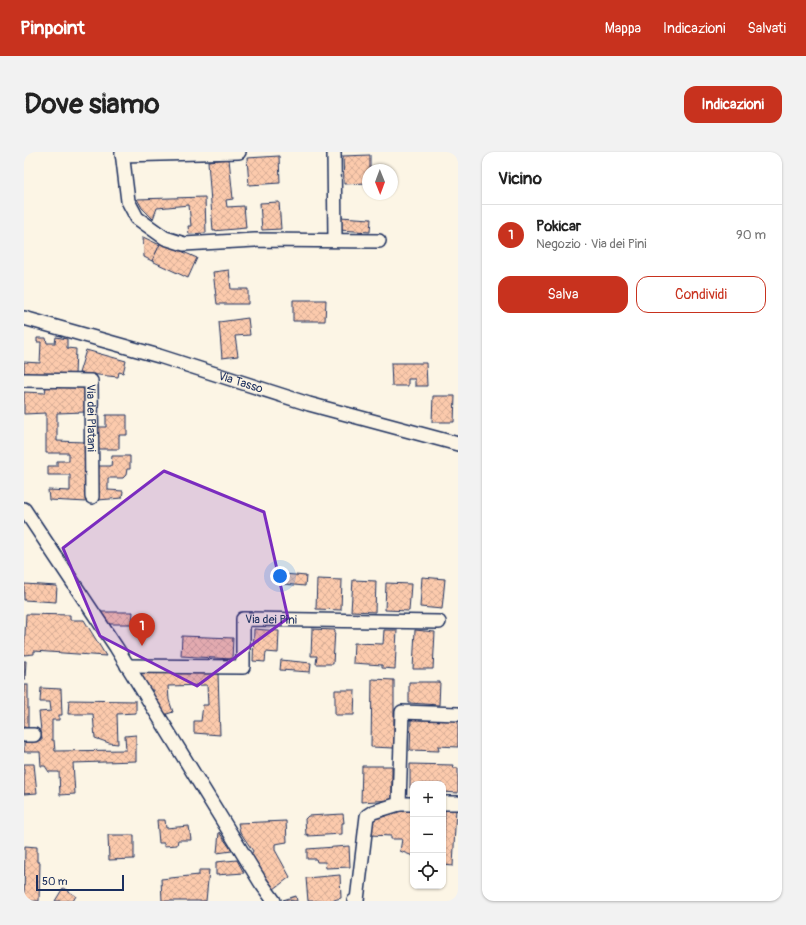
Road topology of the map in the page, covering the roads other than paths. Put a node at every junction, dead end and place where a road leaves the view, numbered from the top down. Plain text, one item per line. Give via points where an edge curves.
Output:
1 (239, 152) edge
2 (334, 152) edge
3 (122, 154) edge
4 (335, 239) junction
5 (379, 241) dead end
6 (24, 318) edge
7 (24, 380) edge
8 (458, 444) edge
9 (92, 497) dead end
10 (24, 509) edge
11 (439, 622) dead end
12 (127, 666) junction
13 (458, 714) edge
14 (446, 803) edge
15 (458, 803) edge
16 (399, 804) junction
17 (410, 804) edge
18 (274, 901) edge
19 (354, 901) edge

1 - 3 street
2 - 4 street
3 - 4 street via 128,202 137,218 165,238 184,244
4 - 5 street
6 - 8 street, Via Tasso via 159,356 309,404
7 - 9 street, Via dei Platani via 91,381
10 - 12 street
11 - 12 street, Via dei Pini via 243,619 243,667
12 - 18 street
13 - 16 street via 402,712
14 - 15 street
16 - 17 street
16 - 19 street via 367,816 357,900

